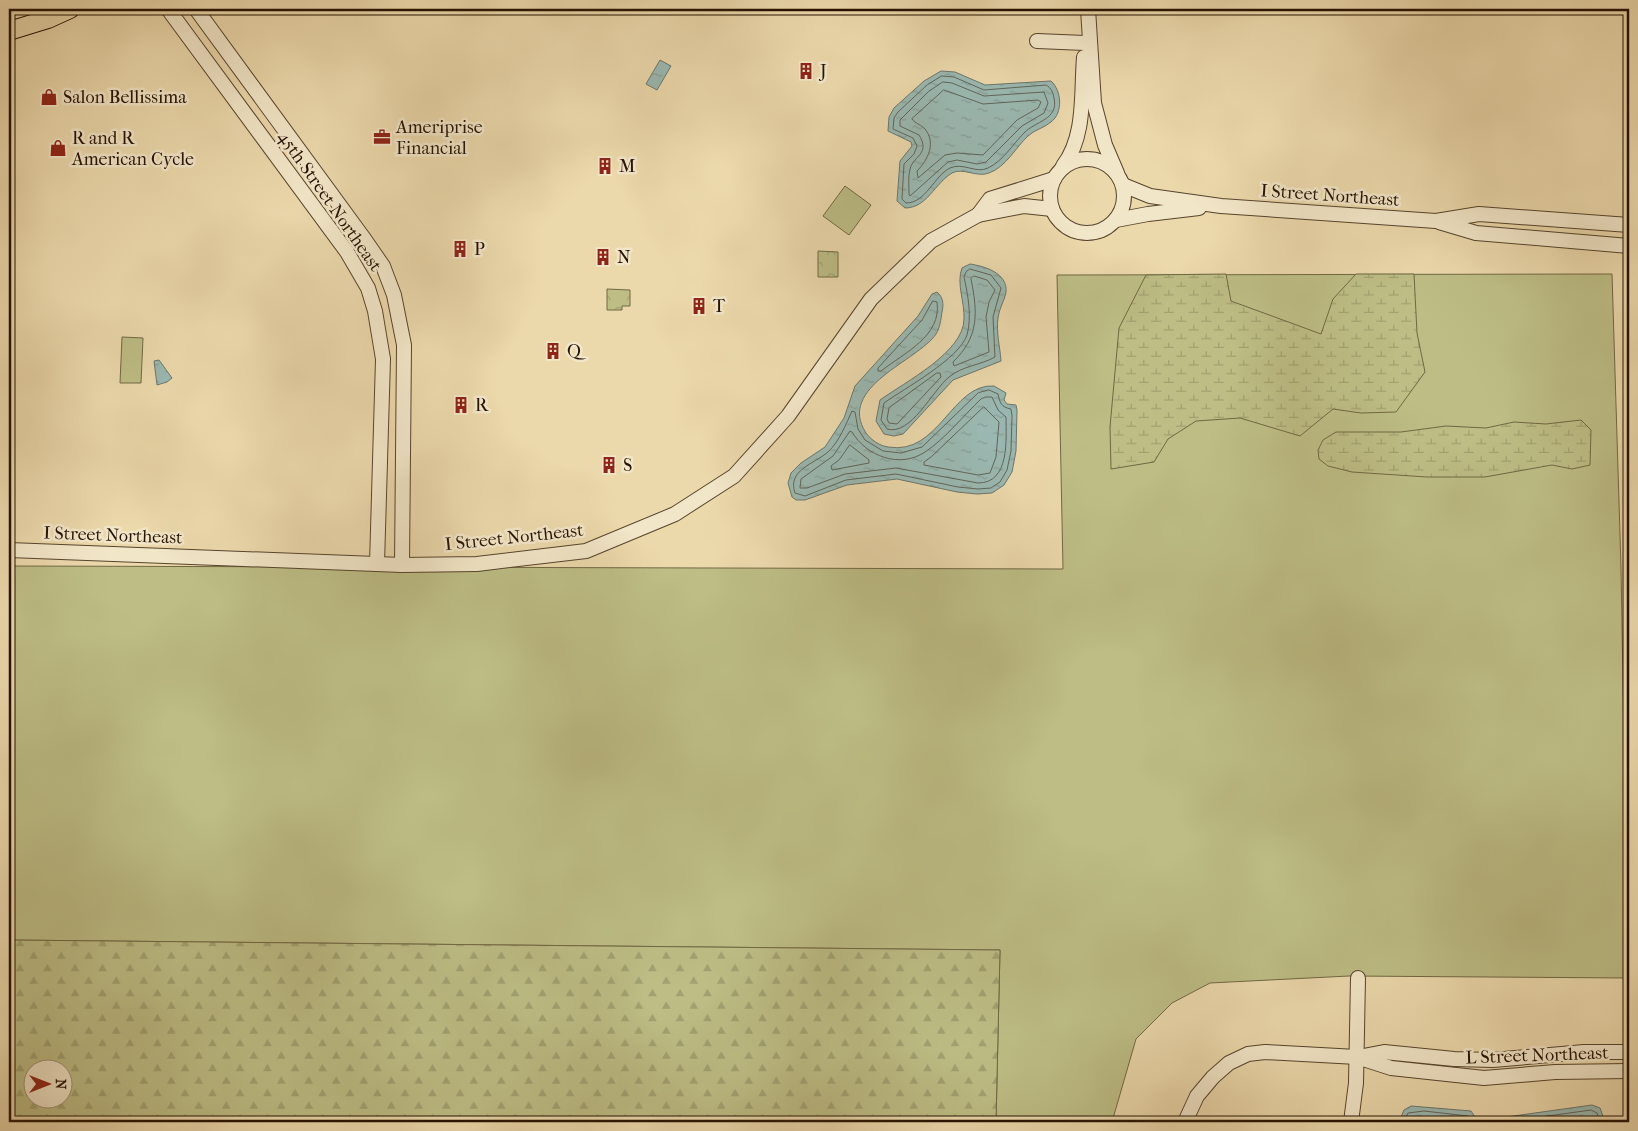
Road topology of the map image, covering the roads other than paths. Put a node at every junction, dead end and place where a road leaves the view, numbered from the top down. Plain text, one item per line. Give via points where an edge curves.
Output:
1 (70, 9) edge
2 (168, 9) edge
3 (196, 9) edge
4 (1088, 9) edge
5 (9, 30) edge
6 (1037, 41) dead end
7 (1085, 43) junction
8 (1058, 175) junction
9 (1120, 179) junction
10 (1221, 206) junction
11 (1052, 209) junction
12 (978, 214) junction
13 (1116, 220) junction
14 (1436, 221) junction
15 (1629, 224) edge
16 (1629, 246) edge
17 (9, 550) edge
18 (377, 564) junction
19 (402, 565) junction
20 (1358, 978) dead end
21 (1629, 1052) edge
22 (1357, 1057) junction
23 (1629, 1071) edge
24 (1185, 1122) edge
25 (1351, 1122) edge

1 - 5 main road
2 - 18 street, 45th Street Northeast via 347,252 368,288 383,359
3 - 19 street, 45th Street Northeast via 365,240 383,266 394,294 404,345
4 - 7 street
4 - 9 street via 1094,102 1105,145
6 - 7 street
7 - 8 street via 1080,124 1072,155
8 - 9 street via 1078,161 1096,160 1108,165
8 - 11 street via 1050,191
8 - 12 street, I Street Northeast via 990,199
9 - 10 street, I Street Northeast via 1150,196
9 - 13 street via 1124,203
10 - 13 street, I Street Northeast
10 - 14 street, I Street Northeast
11 - 12 street, I Street Northeast via 1024,206
11 - 13 street via 1062,223 1082,234 1106,229
12 - 19 street, I Street Northeast via 931,240 871,298 788,416 734,476 675,514 586,551 477,564
14 - 15 street, I Street Northeast via 1479,214
14 - 16 street, I Street Northeast via 1476,233
17 - 18 street, I Street Northeast
18 - 19 street, I Street Northeast
20 - 22 street
21 - 22 street, L Street Northeast via 1584,1052 1493,1060 1384,1052
22 - 23 street, L Street Northeast via 1391,1068 1484,1078 1555,1072
22 - 24 street, L Street Northeast via 1248,1054 1213,1077 1197,1096
22 - 25 street

